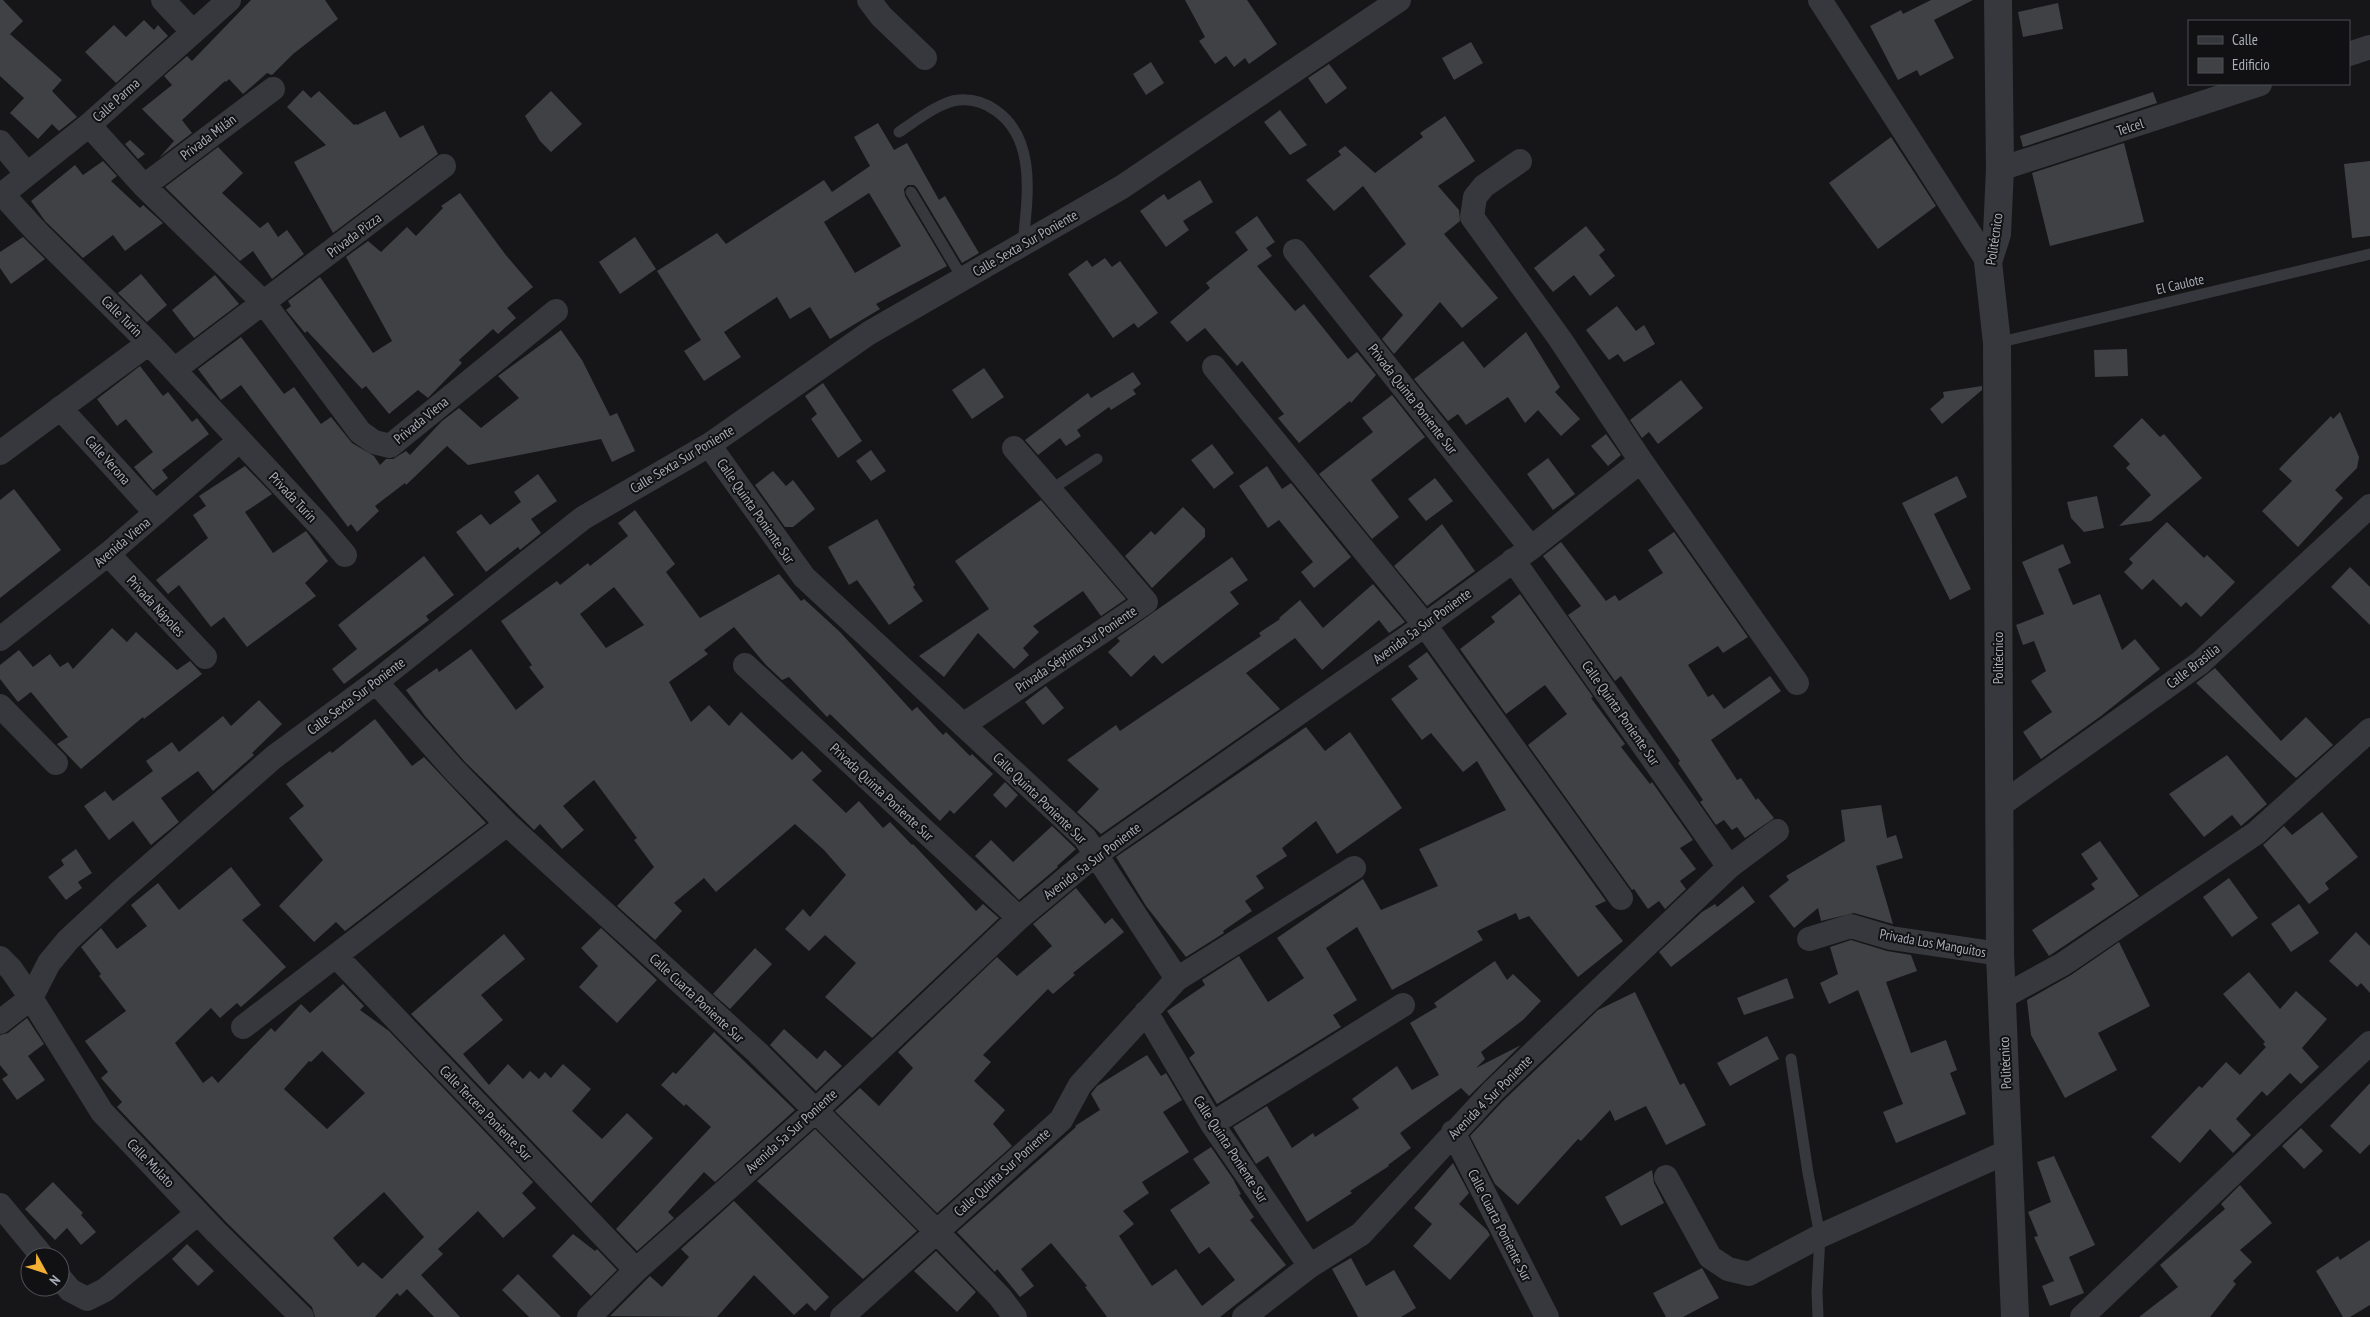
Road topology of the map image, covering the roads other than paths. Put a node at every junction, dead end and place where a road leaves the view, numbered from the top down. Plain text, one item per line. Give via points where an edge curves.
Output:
1 (163, 0) edge
2 (229, 0) edge
3 (869, 0) edge
4 (1399, 0) edge
5 (1820, 0) edge
6 (1998, 0) edge
7 (193, 32) junction
8 (2370, 47) edge
9 (2350, 54) edge
10 (925, 58) dead end
11 (2257, 85) edge
12 (273, 89) dead end
13 (89, 125) junction
14 (899, 132) dead end
15 (0, 142) edge
16 (1520, 160) dead end
17 (444, 166) dead end
18 (2000, 169) junction
19 (27, 174) junction
20 (144, 186) junction
21 (911, 192) dead end
22 (1, 195) edge
23 (1023, 244) junction
24 (1295, 251) dead end
25 (2370, 254) edge
26 (1988, 262) junction
27 (963, 279) junction
28 (264, 303) junction
29 (556, 311) dead end
30 (149, 343) junction
31 (1997, 343) junction
32 (1214, 367) dead end
33 (174, 370) junction
34 (60, 408) junction
35 (240, 440) junction
36 (709, 445) junction
37 (2, 447) edge
38 (1014, 448) dead end
39 (1097, 459) dead end
40 (1641, 461) junction
41 (1049, 491) junction
42 (2370, 506) edge
43 (156, 513) junction
44 (108, 554) junction
45 (1522, 554) junction
46 (344, 555) dead end
47 (1425, 625) junction
48 (0, 639) edge
49 (205, 657) dead end
50 (745, 666) dead end
51 (376, 682) junction
52 (1797, 683) dead end
53 (0, 706) edge
54 (963, 725) junction
55 (2370, 730) edge
56 (56, 762) dead end
57 (1999, 806) junction
58 (507, 824) junction
59 (1776, 831) dead end
60 (1095, 855) junction
61 (1729, 867) junction
62 (1354, 868) dead end
63 (1621, 898) dead end
64 (1019, 918) junction
65 (1809, 939) dead end
66 (2000, 954) junction
67 (336, 956) junction
68 (0, 958) edge
69 (1177, 979) junction
70 (28, 994) junction
71 (2002, 998) junction
72 (1403, 1004) dead end
73 (1146, 1012) junction
74 (0, 1022) edge
75 (243, 1027) dead end
76 (2370, 1044) edge
77 (1791, 1060) dead end
78 (815, 1111) junction
79 (1212, 1124) junction
80 (1453, 1132) junction
81 (2009, 1151) junction
82 (1666, 1177) dead end
83 (0, 1205) edge
84 (198, 1213) junction
85 (936, 1231) junction
86 (1820, 1236) junction
87 (35, 1247) edge
88 (1310, 1266) junction
89 (636, 1270) junction
90 (70, 1290) edge
91 (302, 1317) edge
92 (589, 1317) edge
93 (842, 1317) edge
94 (1015, 1317) edge
95 (1244, 1317) edge
96 (1547, 1317) edge
97 (1818, 1317) edge
98 (2015, 1317) edge
99 (2082, 1317) edge

1 - 7 street
2 - 7 street, Calle Parma
3 - 10 street
4 - 23 street, Calle Sexta Sur Poniente via 1122,186
5 - 26 street
6 - 18 street, Politécnico
7 - 13 street, Calle Parma
8 - 9 street
11 - 18 street, Telcel
12 - 20 street, Privada Milán
13 - 19 street, Calle Parma
13 - 20 street
14 - 23 lane via 938,108 958,100 984,103 1007,118 1024,149 1028,185
15 - 19 street
16 - 40 street via 1484,186 1475,197 1472,217 1560,339
17 - 28 street, Privada Pizza
18 - 26 street, Politécnico via 1998,234
19 - 22 street, Calle Parma
20 - 28 street
21 - 27 lane
22 - 30 street, Calle Turin
23 - 27 street, Calle Sexta Sur Poniente
24 - 45 street, Privada Quinta Poniente Sur
25 - 31 lane, El Caulote
26 - 31 street, Politécnico
27 - 36 street, Calle Sexta Sur Poniente via 869,334
28 - 29 street, Privada Viena via 360,432 374,442 390,446
28 - 33 street, Privada Pizza
30 - 33 street, Calle Turin
30 - 34 street
31 - 57 street, Politécnico
32 - 47 street
33 - 35 street, Calle Turin
34 - 37 street
34 - 43 street, Calle Verona
35 - 43 street, Avenida Viena
35 - 46 street, Privada Turin
36 - 51 street, Calle Sexta Sur Poniente via 583,518
36 - 54 street, Calle Quinta Poniente Sur via 804,577
38 - 41 street, Privada Séptima Sur Poniente
39 - 41 lane
40 - 45 street, Avenida 5a Sur Poniente
40 - 52 street
41 - 54 street, Privada Séptima Sur Poniente via 1146,602
42 - 57 street, Calle Brasilia via 2200,664
43 - 44 street, Avenida Viena
44 - 48 street, Avenida Viena
44 - 49 street, Privada Nápoles
45 - 47 street, Avenida 5a Sur Poniente
45 - 61 street, Calle Quinta Poniente Sur
47 - 60 street, Avenida 5a Sur Poniente
47 - 63 street
50 - 64 street, Privada Quinta Poniente Sur
51 - 58 street, Calle Cuarta Poniente Sur
51 - 70 street, Calle Sexta Sur Poniente via 274,757 123,889 68,940
53 - 56 street
54 - 60 street, Calle Quinta Poniente Sur via 1085,838
55 - 71 street via 2256,833 2063,964
57 - 66 street, Politécnico
58 - 67 street
58 - 78 street, Calle Cuarta Poniente Sur via 757,1052
59 - 61 street, Avenida 4 Sur Poniente
60 - 64 street, Avenida 5a Sur Poniente
60 - 69 street, Calle Quinta Poniente Sur
61 - 80 street, Avenida 4 Sur Poniente
62 - 69 street
64 - 78 street, Avenida 5a Sur Poniente
65 - 66 street, Privada Los Manguitos via 1851,926 1891,938
66 - 71 street, Politécnico
67 - 75 street
67 - 89 street, Calle Tercera Poniente Sur
68 - 70 street, Calle Mulato
69 - 73 street
70 - 74 street
70 - 84 street, Calle Mulato via 102,1112
71 - 81 street, Politécnico
72 - 79 street
73 - 79 street, Calle Quinta Poniente Sur
73 - 85 street, Calle Quinta Sur Poniente via 1080,1086 1061,1120
76 - 99 street
77 - 86 lane
78 - 85 street, Calle Cuarta Poniente Sur
78 - 89 street, Avenida 5a Sur Poniente
79 - 88 street, Calle Quinta Poniente Sur
80 - 88 street, Avenida 4 Sur Poniente via 1361,1234
80 - 96 street, Calle Cuarta Poniente Sur
81 - 86 street
81 - 98 street, Politécnico
82 - 86 street via 1710,1257 1728,1269 1749,1274
83 - 87 street
84 - 90 street via 105,1290 87,1298
84 - 91 street, Calle Mulato
85 - 93 street, Calle Quinta Sur Poniente
85 - 94 street, Calle Cuarta Poniente Sur
86 - 97 lane
88 - 95 street, Avenida 4 Sur Poniente
89 - 92 street, Avenida 5a Sur Poniente

